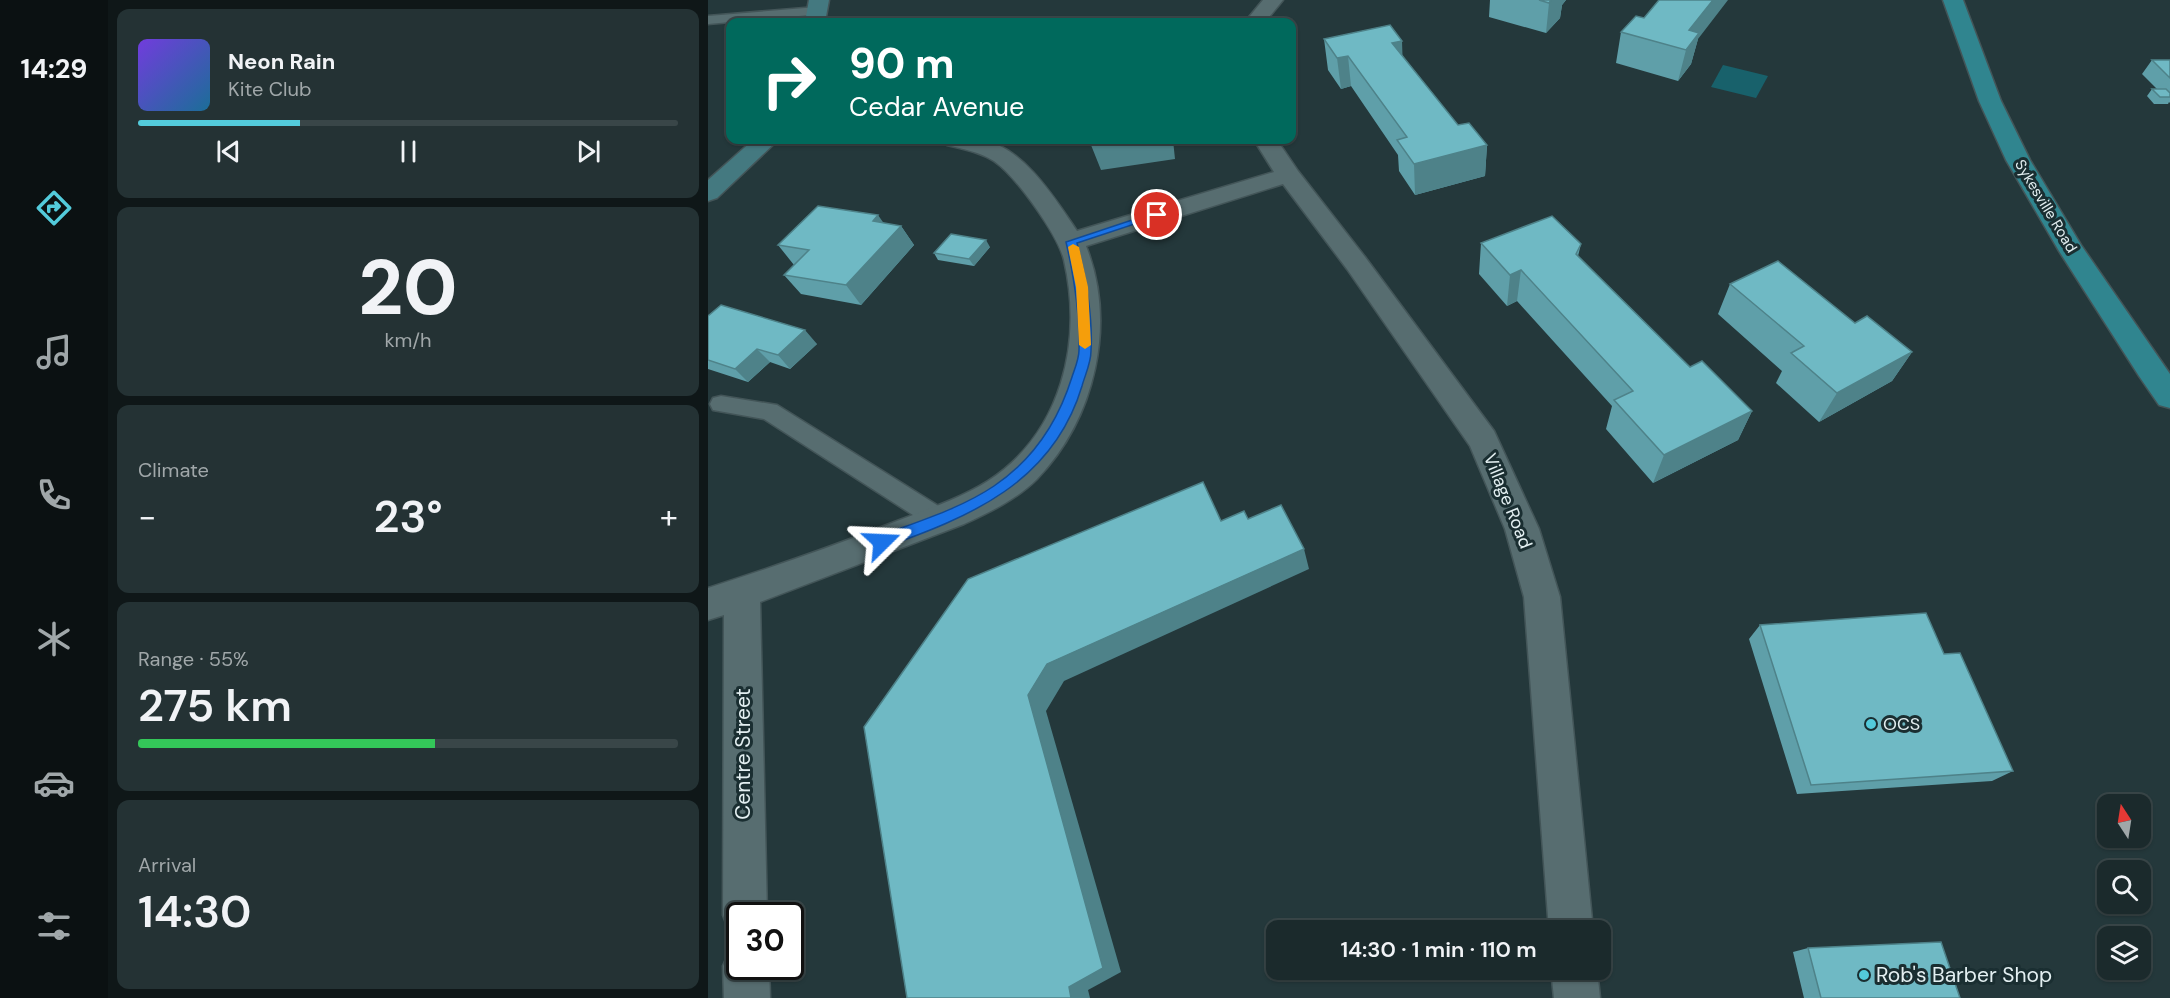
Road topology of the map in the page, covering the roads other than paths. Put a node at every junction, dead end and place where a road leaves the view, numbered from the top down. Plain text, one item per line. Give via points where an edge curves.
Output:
1 (1274, 0) edge
2 (1953, 0) edge
3 (817, 11) edge
4 (732, 18) edge
5 (1258, 18) edge
6 (726, 19) edge
7 (708, 20) edge
8 (762, 144) edge
9 (979, 144) edge
10 (1269, 144) edge
11 (1288, 175) junction
12 (708, 193) edge
13 (1072, 242) junction
14 (2170, 397) edge
15 (721, 404) dead end
16 (939, 519) junction
17 (725, 599) edge
18 (744, 902) edge
19 (1570, 920) edge
20 (746, 980) edge
21 (1575, 980) edge
22 (747, 998) edge
23 (1577, 998) edge

1 - 5 street
2 - 14 main road, Sykesville Road via 1989,98 2017,158 2103,299
3 - 4 lane
6 - 7 lane
8 - 12 main road
9 - 13 street via 1010,160 1023,173
10 - 11 street, Village Road
11 - 13 street
11 - 19 street, Village Road via 1483,440 1522,529 1542,597
13 - 16 street via 1082,287 1085,353 1061,423 1024,471 997,491
15 - 16 lane via 770,411
16 - 17 street
17 - 18 street, Centre Street
20 - 22 street
21 - 23 street

